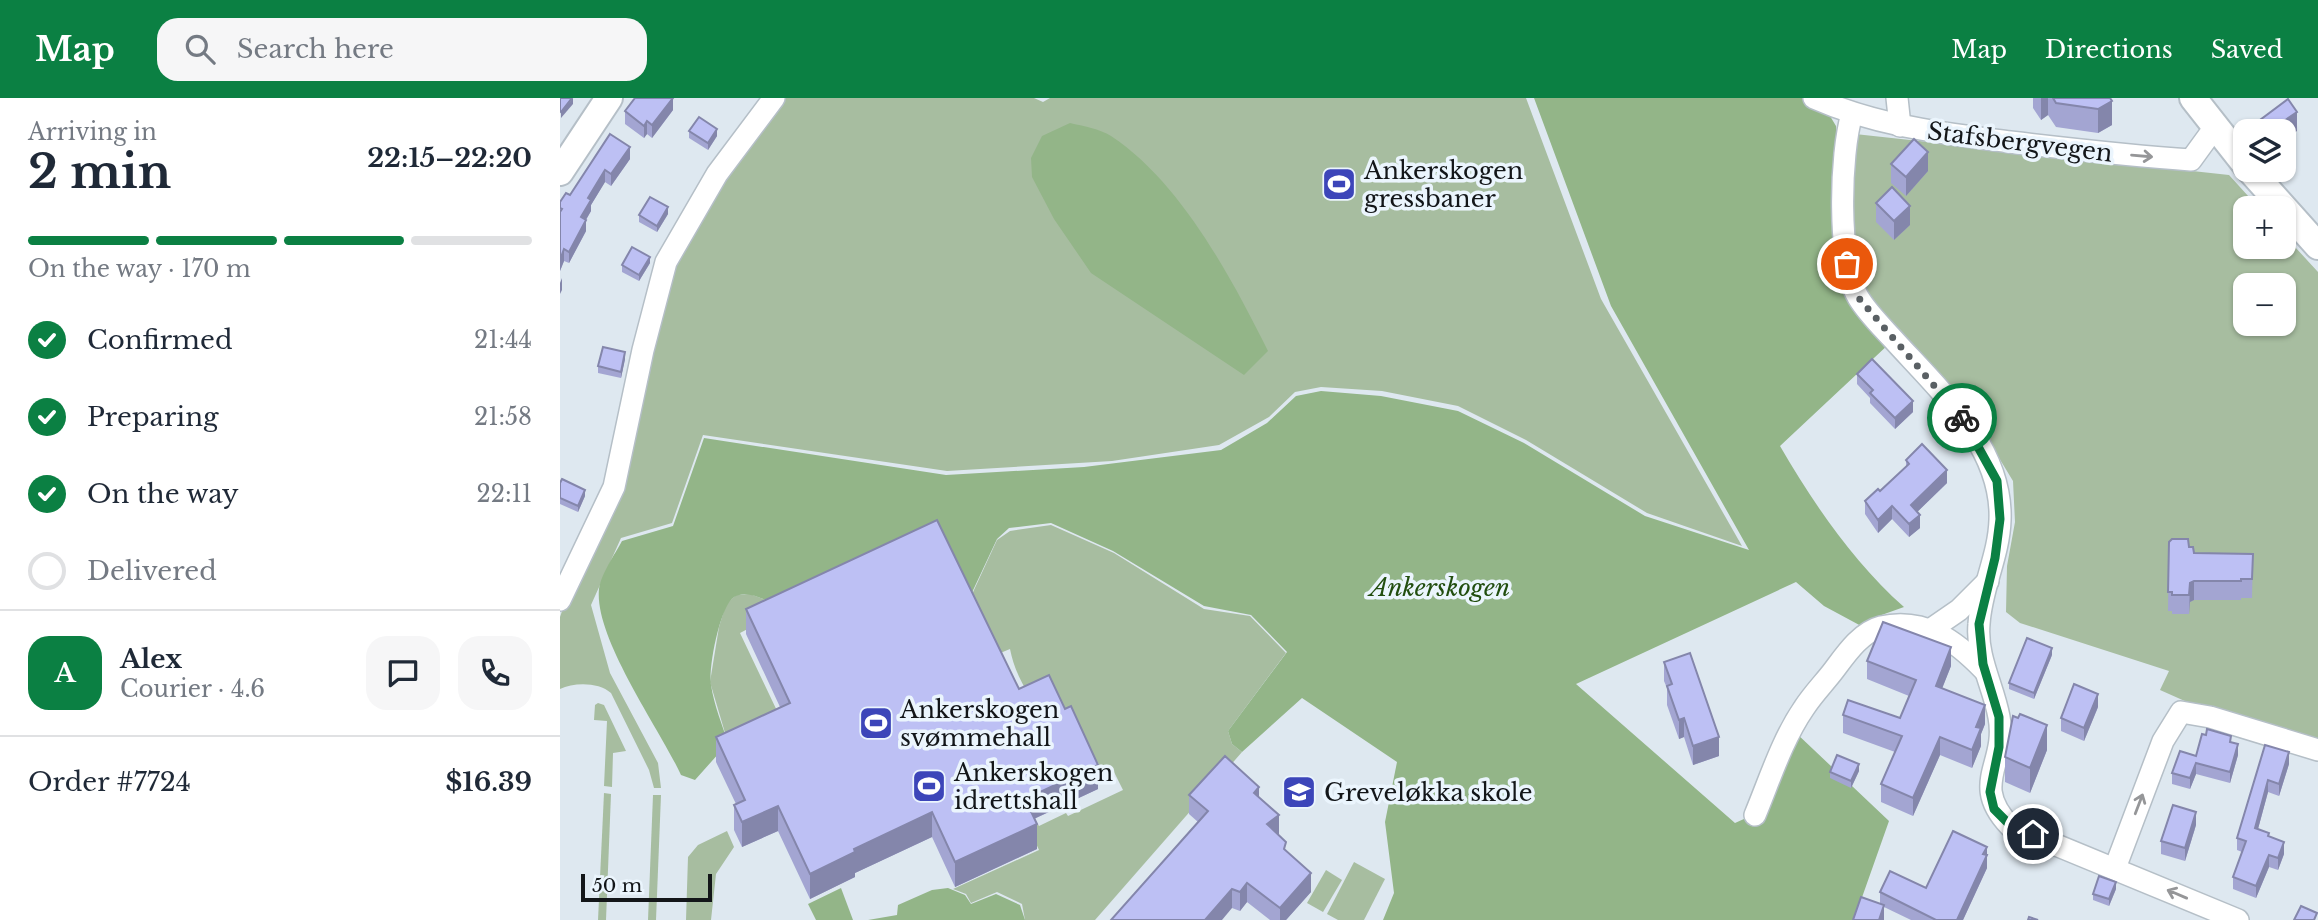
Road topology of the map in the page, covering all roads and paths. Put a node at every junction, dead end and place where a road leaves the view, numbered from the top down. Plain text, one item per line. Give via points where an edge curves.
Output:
1 (609, 98) edge
2 (774, 98) edge
3 (1814, 98) edge
4 (1897, 98) edge
5 (2193, 98) edge
6 (1852, 114) junction
7 (1900, 126) junction
8 (2215, 127) junction
9 (2233, 149) edge
10 (560, 172) edge
11 (2261, 182) edge
12 (2313, 237) edge
13 (1989, 579) junction
14 (560, 600) edge
15 (1930, 631) junction
16 (1984, 670) junction
17 (2318, 750) edge
18 (1755, 815) dead end
19 (2115, 868) junction
20 (2238, 920) edge

1 - 10 main road
2 - 14 street via 717,174 666,262 614,487
3 - 6 street, Stafsbergvegen
4 - 7 street
5 - 8 main road
6 - 7 street, Stafsbergvegen
6 - 13 street via 1845,138 1847,264 1857,296 1955,408 1997,481 2000,519
7 -> 8 street, Stafsbergvegen via 2190,160
8 - 9 main road
11 - 12 main road
13 - 15 street
13 - 16 street via 1979,624
15 - 16 street via 1959,645
15 - 18 street via 1920,626 1879,627 1850,648 1804,708
16 - 19 street via 1999,717 1999,747 1990,792 1994,809 2010,825
19 -> 17 street via 2163,741 2181,712
20 -> 19 street

